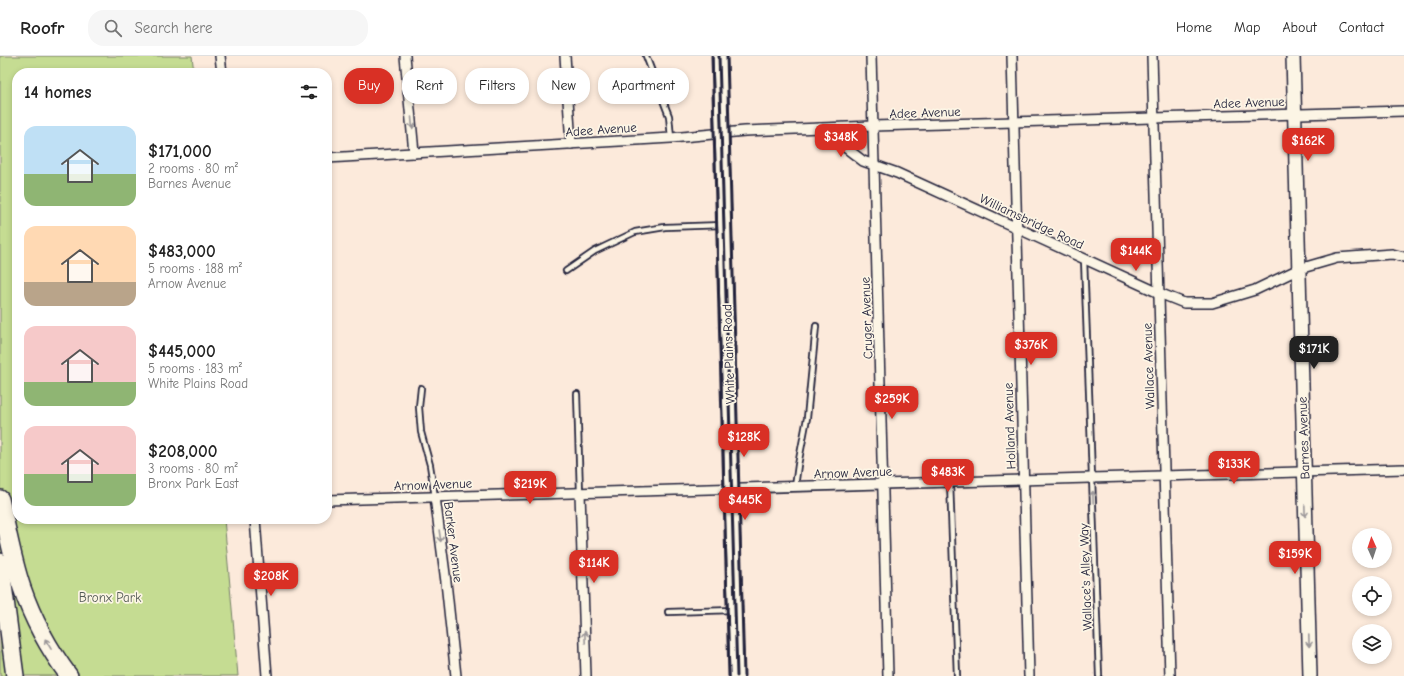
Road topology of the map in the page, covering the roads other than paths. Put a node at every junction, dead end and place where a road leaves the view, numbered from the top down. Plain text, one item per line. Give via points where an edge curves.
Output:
1 (220, 56) edge
2 (405, 56) edge
3 (565, 56) edge
4 (646, 56) edge
5 (720, 56) edge
6 (871, 56) edge
7 (1012, 56) edge
8 (1152, 56) edge
9 (1293, 56) edge
10 (221, 68) edge
11 (1404, 111) edge
12 (1294, 114) junction
13 (1154, 118) junction
14 (1014, 122) junction
15 (873, 126) junction
16 (820, 128) junction
17 (722, 134) junction
18 (671, 138) junction
19 (571, 144) junction
20 (414, 154) junction
21 (332, 158) edge
22 (874, 165) junction
23 (725, 225) junction
24 (1017, 228) junction
25 (1404, 257) edge
26 (1084, 259) junction
27 (1299, 269) junction
28 (566, 271) dead end
29 (1159, 293) junction
30 (816, 326) dead end
31 (421, 388) dead end
32 (577, 394) dead end
33 (1404, 469) edge
34 (1304, 472) junction
35 (1164, 476) junction
36 (1093, 478) junction
37 (1024, 480) junction
38 (950, 482) junction
39 (883, 484) junction
40 (795, 487) junction
41 (732, 489) junction
42 (580, 493) junction
43 (435, 497) junction
44 (0, 499) edge
45 (332, 500) edge
46 (255, 524) edge
47 (0, 562) edge
48 (735, 610) junction
49 (668, 612) dead end
50 (15, 676) edge
51 (70, 676) edge
52 (267, 676) edge
53 (456, 676) edge
54 (586, 676) edge
55 (737, 676) edge
56 (888, 676) edge
57 (957, 676) edge
58 (1029, 676) edge
59 (1099, 676) edge
60 (1170, 676) edge
61 (1310, 676) edge

1 - 10 street
2 -> 20 street
3 - 19 street
4 - 18 lane via 669,116
5 - 17 main road, White Plains Road
6 - 15 street, Cruger Avenue
7 - 14 street, Holland Avenue
8 - 13 street, Wallace Avenue
9 - 12 main road, Barnes Avenue
11 - 12 street, Adee Avenue
12 - 13 street, Adee Avenue
12 - 27 main road, Barnes Avenue
13 - 14 street, Adee Avenue
13 - 29 street, Wallace Avenue
14 - 15 street, Adee Avenue
14 - 24 street, Holland Avenue
15 - 16 street, Adee Avenue
15 - 22 street, Cruger Avenue
16 - 17 street, Adee Avenue
16 - 22 street, Williamsbridge Road via 863,161
17 - 18 street, Adee Avenue
17 - 23 main road, White Plains Road
18 - 19 street, Adee Avenue
19 - 20 street, Adee Avenue
20 - 21 street, Adee Avenue
22 - 24 street, Williamsbridge Road
22 - 39 street, Cruger Avenue
23 - 28 lane via 665,227 635,232 595,251
23 - 41 main road, White Plains Road
24 - 26 street, Williamsbridge Road
24 - 37 street, Holland Avenue
25 - 27 street, Williamsbridge Road via 1392,254 1337,258
26 - 29 street, Williamsbridge Road
26 - 36 lane, Wallace's Alley Way
27 - 29 street, Williamsbridge Road via 1255,290 1212,303 1184,303
27 - 34 main road, Barnes Avenue
29 - 35 street, Wallace Avenue
30 - 40 lane via 807,418
31 - 43 lane, Barker Avenue via 421,432
32 - 42 lane
33 - 34 street, Arnow Avenue
34 - 35 street, Arnow Avenue
34 -> 61 main road, Barnes Avenue
35 - 36 street, Arnow Avenue
35 - 60 street, Wallace Avenue
36 - 37 street, Arnow Avenue
59 -> 36 lane, Wallace's Alley Way
37 - 38 street, Arnow Avenue
37 - 58 street, Holland Avenue
38 - 39 street, Arnow Avenue
38 - 57 lane
39 - 40 street, Arnow Avenue
39 - 56 street, Cruger Avenue
40 - 41 street, Arnow Avenue
41 - 42 street, Arnow Avenue
41 - 48 main road, White Plains Road
42 - 43 street, Arnow Avenue
54 -> 42 street
43 - 45 street, Arnow Avenue
43 -> 53 street, Barker Avenue
51 -> 44 highway via 47,643 27,602 16,570
46 - 52 street
47 - 50 highway
48 - 49 lane
48 - 55 main road, White Plains Road

